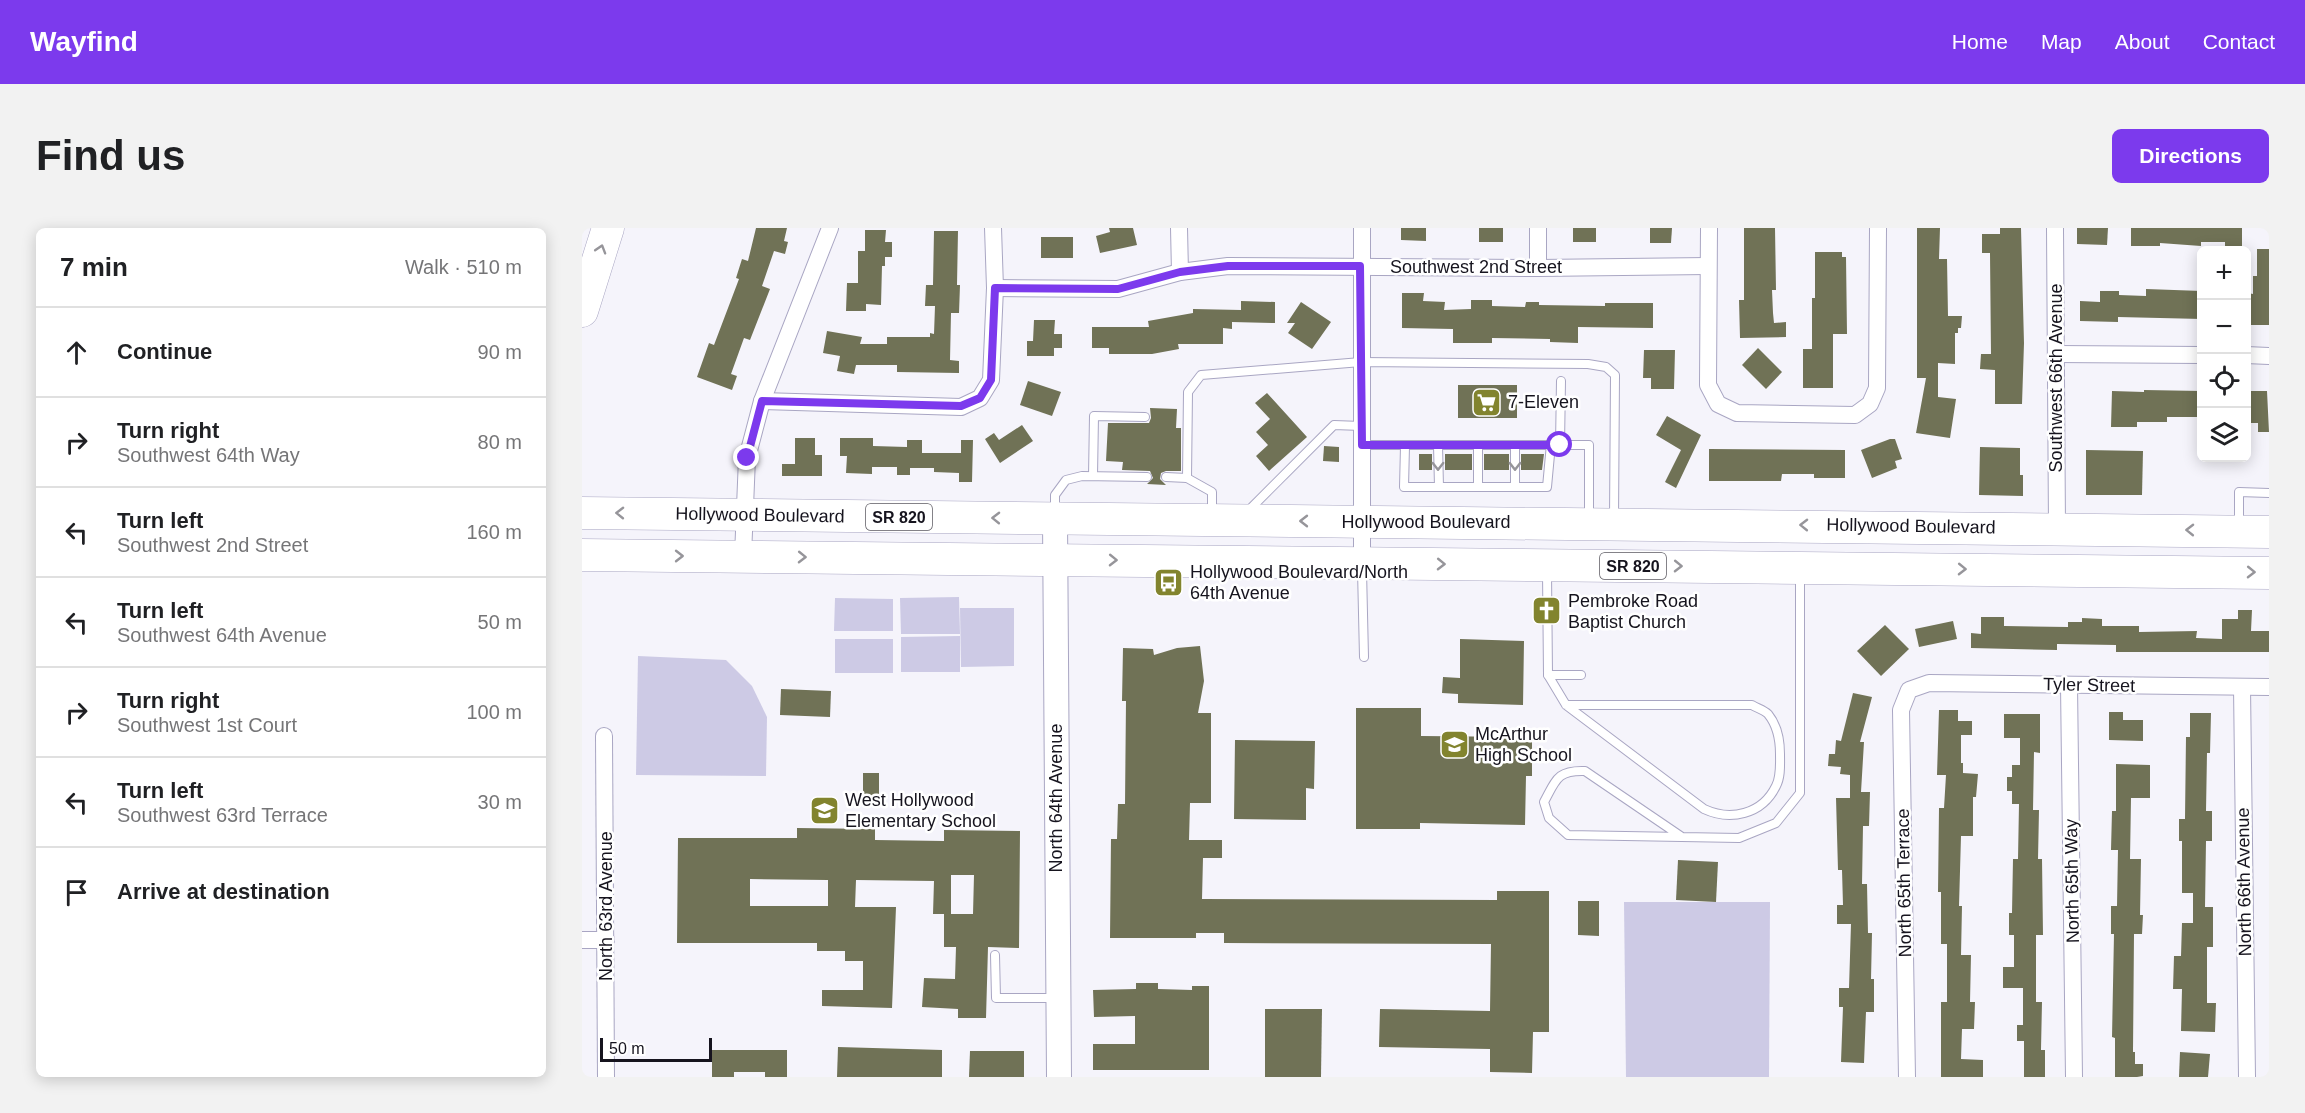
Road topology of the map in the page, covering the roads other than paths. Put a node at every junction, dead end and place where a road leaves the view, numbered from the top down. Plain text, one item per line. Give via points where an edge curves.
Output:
1 (608, 228) edge
2 (830, 228) edge
3 (993, 228) edge
4 (1179, 228) edge
5 (1362, 228) edge
6 (1538, 228) edge
7 (1709, 228) edge
8 (1878, 228) edge
9 (2055, 228) edge
10 (1360, 266) junction
11 (1708, 266) junction
12 (1538, 268) junction
13 (1180, 272) junction
14 (995, 288) junction
15 (582, 311) edge
16 (2056, 354) junction
17 (2197, 355) edge
18 (2251, 355) edge
19 (2269, 356) edge
20 (1361, 362) junction
21 (1561, 381) dead end
22 (762, 401) junction
23 (1145, 417) dead end
24 (1361, 426) junction
25 (1555, 444) junction
26 (1362, 445) junction
27 (1438, 445) junction
28 (1479, 445) junction
29 (1515, 445) junction
30 (1405, 446) junction
31 (1093, 476) junction
32 (1147, 477) dead end
33 (1166, 477) dead end
34 (1188, 478) junction
35 (1438, 487) junction
36 (1478, 487) junction
37 (1515, 487) junction
38 (2269, 493) edge
39 (582, 513) edge
40 (744, 514) junction
41 (1055, 519) junction
42 (1226, 520) junction
43 (1362, 522) junction
44 (1602, 523) junction
45 (2015, 527) junction
46 (2057, 528) junction
47 (2238, 531) junction
48 (2269, 532) edge
49 (594, 556) edge
50 (743, 556) junction
51 (1055, 559) junction
52 (1362, 563) junction
53 (1547, 565) junction
54 (1800, 568) junction
55 (2269, 573) edge
56 (582, 578) edge
57 (1364, 657) dead end
58 (1548, 675) junction
59 (1581, 675) dead end
60 (2069, 685) junction
61 (2242, 687) junction
62 (2269, 687) edge
63 (1909, 690) joint
64 (1566, 705) junction
65 (604, 736) dead end
66 (1682, 837) junction
67 (582, 940) edge
68 (606, 940) junction
69 (995, 955) dead end
70 (1057, 998) junction
71 (606, 1077) edge
72 (1059, 1077) edge
73 (1907, 1077) edge
74 (2074, 1077) edge
75 (2247, 1077) edge

15 -> 1 highway
2 - 22 street
3 - 14 street
4 - 13 street
5 - 10 street
6 - 12 street
7 - 11 street
8 - 11 street via 1877,388 1870,404 1855,415 1737,413 1718,404 1708,385
9 - 16 street, Southwest 66th Avenue
10 - 12 street, Southwest 2nd Street
10 - 13 street, Southwest 2nd Street via 1228,266
10 - 20 street
11 - 12 street, Southwest 2nd Street
13 - 14 street, Southwest 2nd Street via 1118,289
14 - 22 street via 991,380 980,398 961,406
16 - 17 street
16 - 46 street, Southwest 66th Avenue
18 - 19 street
20 - 24 street
20 - 34 lane via 1201,375 1188,392
20 - 44 lane via 1606,367 1614,375
21 - 25 lane
22 - 40 street via 747,458
23 - 31 lane via 1094,416
24 - 26 street
24 - 42 lane via 1334,425
25 - 29 lane
25 - 37 lane via 1547,487
25 - 44 lane via 1589,445
26 - 30 lane
26 - 43 street
27 - 28 lane
27 - 30 lane
27 -> 35 lane
28 - 29 lane
28 - 36 lane
29 -> 37 lane
30 - 35 lane via 1404,487
31 - 32 lane
31 - 41 lane via 1066,480 1055,495
33 - 34 lane
34 - 42 lane via 1212,492
35 - 36 lane
36 - 37 lane
38 - 47 lane via 2239,492
40 -> 39 highway, Hollywood Boulevard / SR 820
41 -> 40 highway, Hollywood Boulevard / SR 820
40 - 50 street
41 - 42 highway, Hollywood Boulevard / SR 820
41 - 51 street, North 64th Avenue
43 -> 42 highway, Hollywood Boulevard / SR 820
43 - 44 highway, Hollywood Boulevard / SR 820
43 - 52 street
45 -> 44 highway, Hollywood Boulevard / SR 820
45 - 46 highway, Hollywood Boulevard / SR 820
45 - 54 highway via 1983,546 1815,549
47 -> 46 highway, Hollywood Boulevard / SR 820
47 - 48 highway, Hollywood Boulevard / SR 820
49 -> 50 highway, SR 820
49 - 56 highway
50 -> 51 highway, SR 820
51 -> 52 highway, SR 820
51 - 70 street, North 64th Avenue
52 -> 53 highway, SR 820
52 - 57 lane
53 -> 54 highway, SR 820
53 - 58 lane
54 -> 55 highway, SR 820
54 - 66 lane via 1800,792 1776,823 1739,838
58 - 59 lane
58 - 64 lane
60 - 61 street, Tyler Street
60 - 63 street, Tyler Street via 1929,683
60 - 74 street, North 65th Way
61 - 62 street, Tyler Street
61 - 75 street, North 66th Avenue
63 - 73 street, North 65th Terrace via 1900,710
64 - 64 lane via 1704,809 1716,814 1731,816 1757,808 1776,786 1780,741 1766,712 1752,705
65 - 68 street, North 63rd Avenue
66 - 66 lane via 1585,771 1570,770 1557,776 1544,802 1549,818 1568,836
67 - 68 street
68 - 71 street, North 63rd Avenue
69 - 70 lane via 996,998
70 - 72 street, North 64th Avenue

